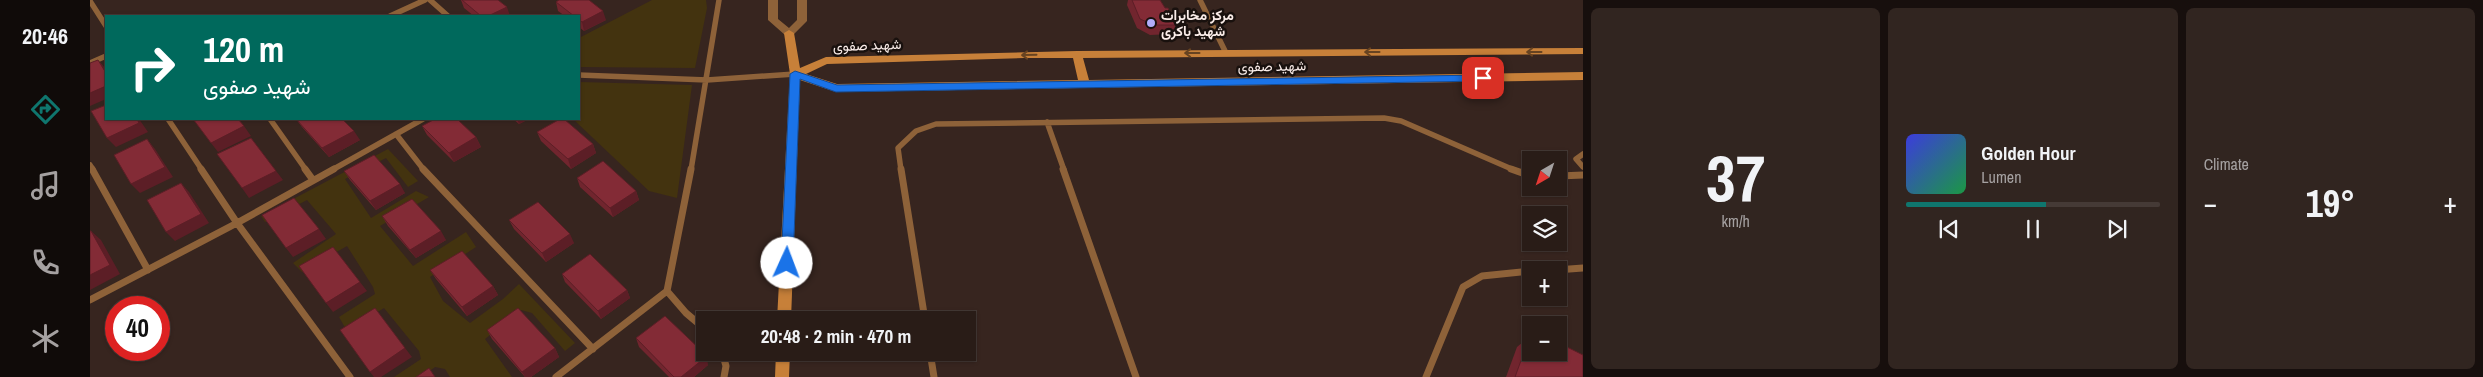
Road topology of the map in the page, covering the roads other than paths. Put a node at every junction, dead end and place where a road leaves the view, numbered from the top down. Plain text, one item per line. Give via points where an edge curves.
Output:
1 (425, 0) edge
2 (430, 0) edge
3 (719, 0) edge
4 (773, 0) edge
5 (802, 0) edge
6 (1200, 0) edge
7 (90, 1) edge
8 (392, 15) edge
9 (447, 15) edge
10 (105, 24) edge
11 (789, 33) junction
12 (1583, 51) edge
13 (1226, 53) junction
14 (1077, 54) junction
15 (105, 56) edge
16 (90, 63) edge
17 (795, 74) junction
18 (580, 75) edge
19 (1583, 76) edge
20 (707, 80) junction
21 (1084, 84) junction
22 (170, 120) edge
23 (271, 120) edge
24 (421, 120) edge
25 (1047, 122) junction
26 (396, 134) junction
27 (1583, 154) edge
28 (90, 165) edge
29 (1583, 166) edge
30 (1522, 173) edge
31 (1583, 175) edge
32 (1568, 176) edge
33 (313, 180) junction
34 (237, 223) junction
35 (1583, 268) edge
36 (1567, 269) edge
37 (148, 270) junction
38 (1522, 272) edge
39 (667, 291) junction
40 (90, 300) edge
41 (784, 311) edge
42 (924, 311) edge
43 (696, 321) edge
44 (593, 349) junction
45 (725, 361) edge
46 (783, 361) edge
47 (931, 361) edge
48 (350, 377) edge
49 (556, 377) edge
50 (724, 377) edge
51 (782, 377) edge
52 (934, 377) edge
53 (1136, 377) edge
54 (1426, 377) edge

1 - 8 lane
2 - 9 lane
3 - 20 lane
4 - 11 street via 772,20
5 - 11 street via 802,21
6 - 13 lane
7 - 10 lane
11 - 17 street
12 -> 13 street, شهید صفوی
13 -> 14 street, شهید صفوی
14 -> 17 street, شهید صفوی via 826,61
14 - 21 street
15 - 16 lane
17 - 20 lane
17 - 21 street, شهید صفوی via 836,88
17 - 41 street
18 - 20 lane
19 - 21 street, شهید صفوی
20 - 39 lane
22 - 34 lane
23 - 33 lane
24 - 26 lane
25 - 30 lane via 1384,118 1401,121
25 - 42 lane via 936,124 916,131 898,148
25 - 53 lane
26 - 33 lane
26 - 44 lane via 433,182
27 - 29 lane via 1576,159
28 - 37 lane
31 - 32 lane
33 - 34 lane
34 - 37 lane
34 - 48 lane
35 - 36 lane
37 - 40 lane
38 - 54 lane via 1482,276 1463,287
39 - 43 lane
39 - 44 lane
44 - 49 lane
45 - 50 lane
46 - 51 street
47 - 52 lane

